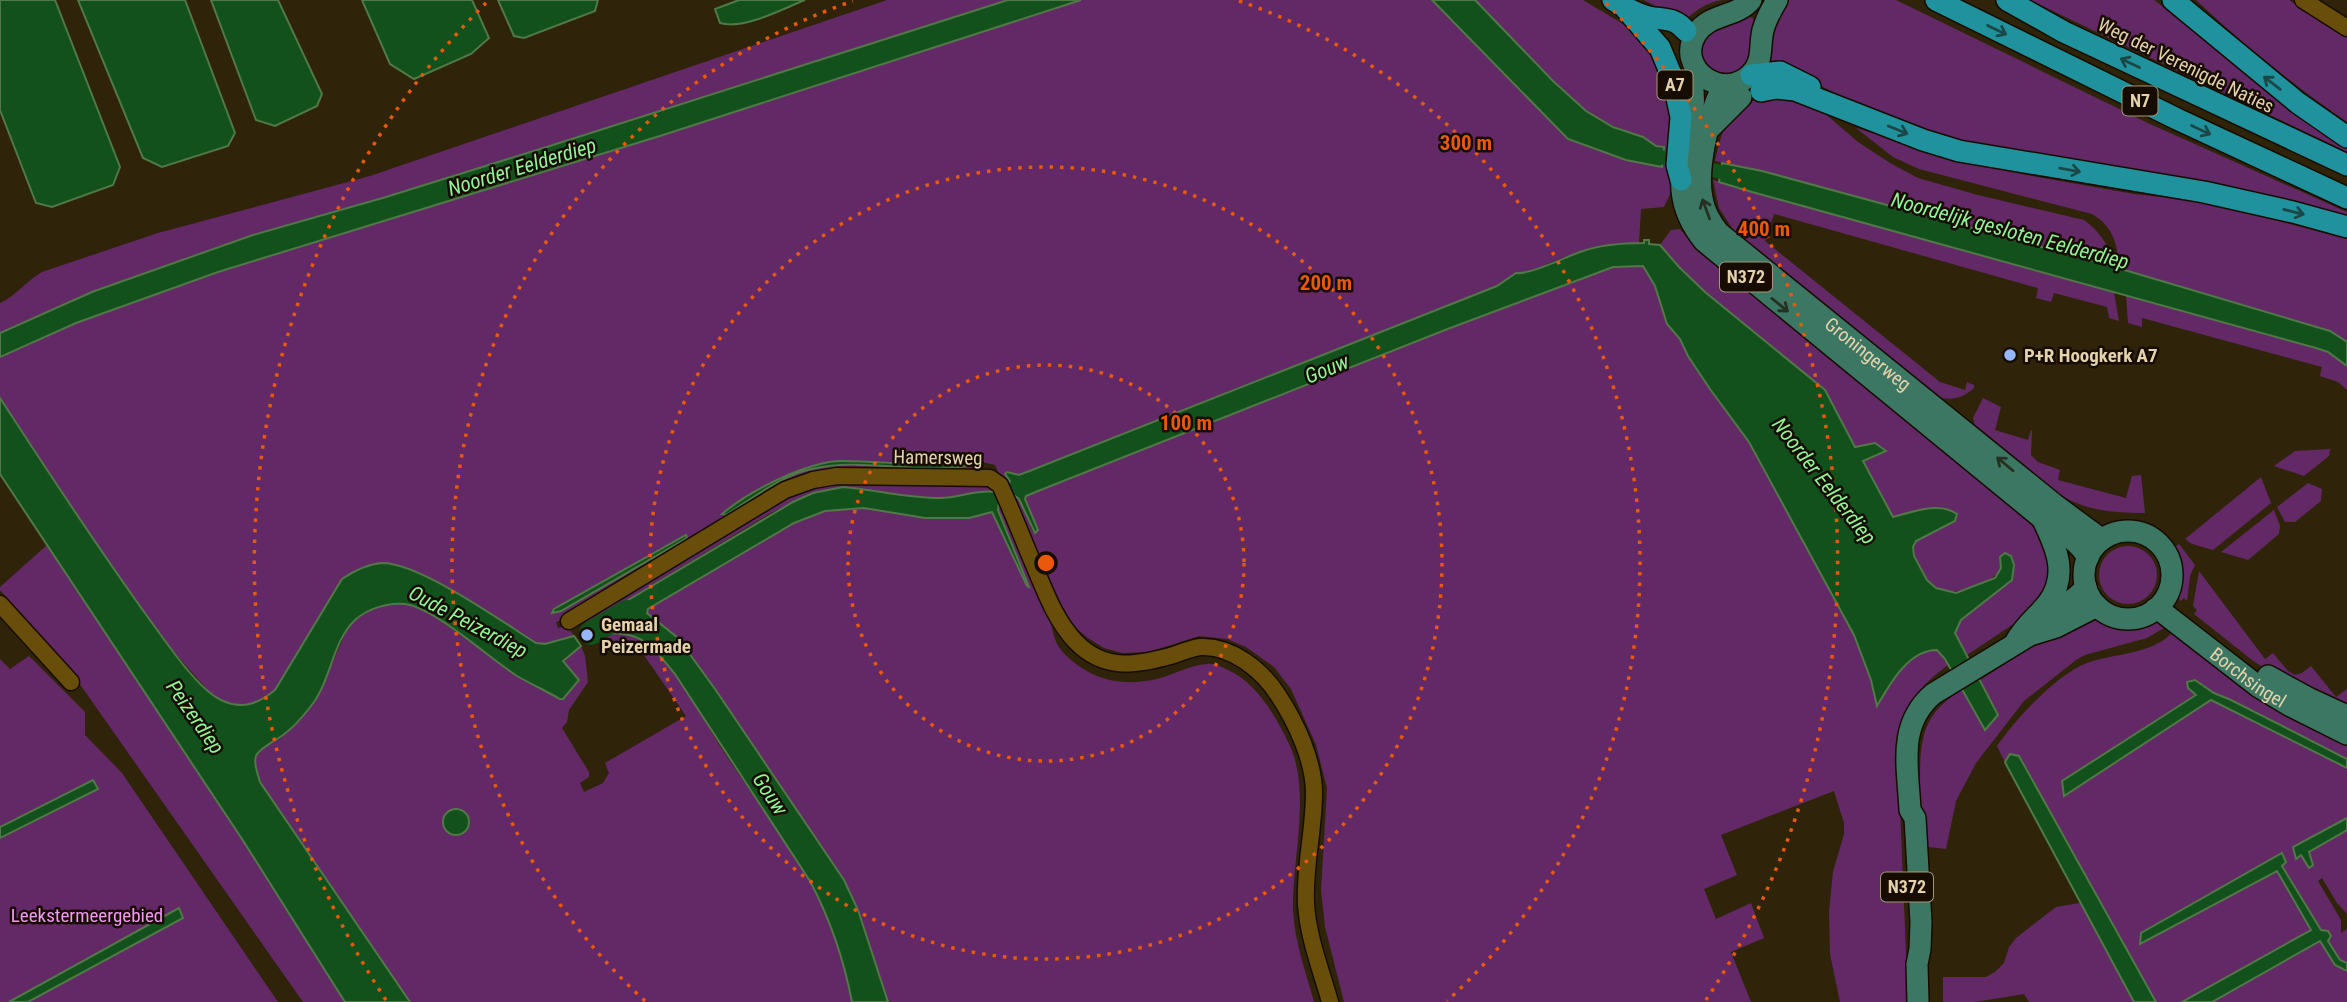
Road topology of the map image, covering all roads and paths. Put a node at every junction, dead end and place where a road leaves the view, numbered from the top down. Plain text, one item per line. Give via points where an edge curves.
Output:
1 (1936, 0) edge
2 (2007, 0) edge
3 (2173, 0) edge
4 (2303, 0) edge
5 (1742, 2) edge
6 (1619, 4) edge
7 (1772, 8) edge
8 (2347, 28) edge
9 (1689, 35) junction
10 (1692, 82) junction
11 (1739, 89) junction
12 (2347, 137) edge
13 (2347, 165) edge
14 (1687, 166) junction
15 (2347, 198) edge
16 (2347, 228) edge
17 (2043, 519) junction
18 (2104, 538) junction
19 (2088, 558) junction
20 (2086, 587) junction
21 (2168, 592) junction
22 (0, 604) edge
23 (2097, 606) junction
24 (2155, 609) junction
25 (569, 621) dead end
26 (2021, 640) junction
27 (71, 682) dead end
28 (2347, 716) edge
29 (2347, 734) edge
30 (1330, 1002) edge
31 (1918, 1002) edge

1 -> 15 highway, N7
13 -> 2 highway, Weg der Verenigde Naties / N7 via 2077,38
12 -> 3 highway via 2270,81
4 - 8 street
5 - 9 main road via 1702,12 1693,19
6 - 9 highway, A7 via 1649,17 1672,19
6 - 14 highway, A7 via 1656,43 1669,65 1681,109
7 - 11 main road, N372 via 1761,40 1761,59
9 - 10 main road, N372 via 1681,47 1681,60
9 - 11 main road via 1698,71 1709,81
10 - 11 main road via 1704,91
10 - 14 main road, N372
11 - 14 main road, Groningerweg / N372
11 -> 16 highway via 1790,89 1959,151 2204,192
14 -> 17 main road, Groningerweg / N372 via 1683,199 1688,217 1709,247
18 -> 14 main road, Groningerweg / N372 via 2055,505 1723,237 1706,213
17 - 19 main road, Groningerweg / N372
17 - 26 main road, N372 via 2057,549 2059,576 2049,602 2026,624
18 - 19 main road
18 - 21 main road via 2133,531 2156,541 2170,563
19 - 20 main road
20 - 23 main road
20 - 26 main road, N372
21 - 24 main road
21 - 28 main road, Borchsingel via 2204,630 2255,668
22 - 27 street
23 - 24 main road via 2123,618
23 - 26 main road, N372
24 - 29 main road, Borchsingel via 2259,687
25 - 30 street, Hamersweg via 785,491 813,480 837,476 990,478 1000,485 1049,602 1077,644 1119,665 1200,647 1222,650 1263,675 1279,695 1298,732 1314,791 1306,908
26 - 31 main road, N372 via 1926,700 1910,724 1910,810 1915,818 1921,922

